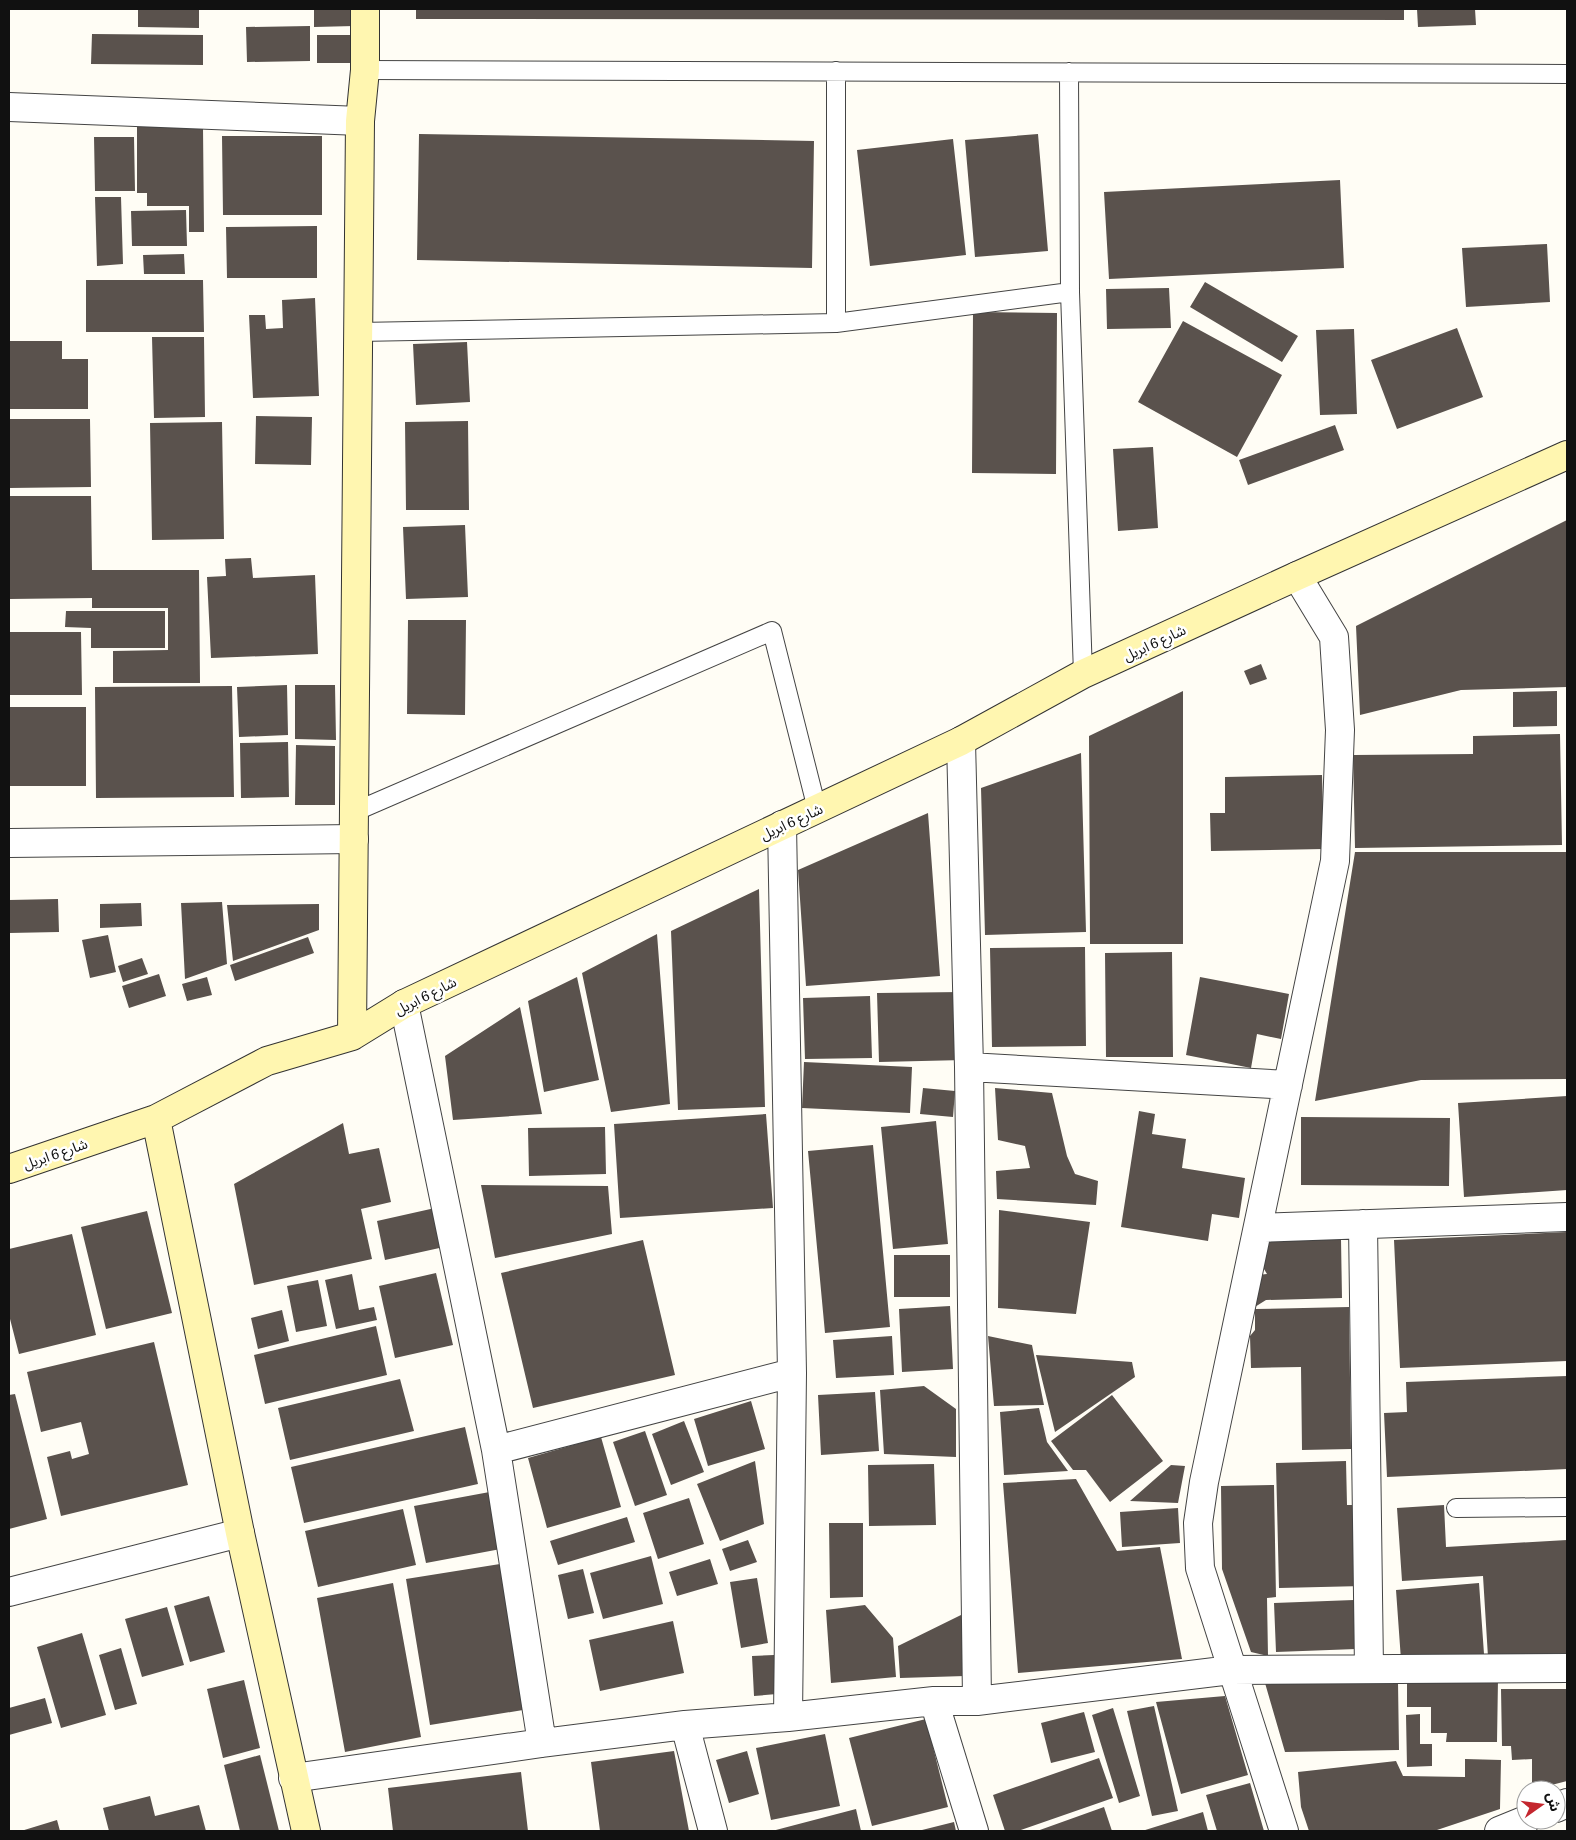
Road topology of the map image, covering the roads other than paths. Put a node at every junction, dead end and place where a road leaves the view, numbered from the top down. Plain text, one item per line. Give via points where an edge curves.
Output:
1 (365, 9) edge
2 (365, 70) junction
3 (836, 71) junction
4 (1069, 72) junction
5 (1567, 74) edge
6 (9, 106) edge
7 (360, 121) junction
8 (1070, 292) junction
9 (836, 322) junction
10 (358, 332) junction
11 (1567, 455) edge
12 (1297, 576) junction
13 (1083, 674) junction
14 (961, 741) junction
15 (817, 809) junction
16 (354, 812) junction
17 (782, 825) junction
18 (354, 839) junction
19 (9, 843) edge
20 (404, 1004) junction
21 (352, 1036) junction
22 (969, 1067) junction
23 (1288, 1086) junction
24 (156, 1119) junction
25 (9, 1169) edge
26 (1567, 1217) edge
27 (1363, 1224) junction
28 (1258, 1228) junction
29 (792, 1372) junction
30 (496, 1450) junction
31 (1567, 1507) edge
32 (1456, 1508) dead end
33 (240, 1534) junction
34 (9, 1592) edge
35 (1567, 1668) edge
36 (1369, 1669) junction
37 (1231, 1670) junction
38 (934, 1701) junction
39 (977, 1701) junction
40 (788, 1717) junction
41 (685, 1725) junction
42 (542, 1743) junction
43 (293, 1778) junction
44 (1516, 1824) edge
45 (306, 1831) edge
46 (713, 1831) edge
47 (974, 1831) edge
48 (1284, 1831) edge
49 (1498, 1831) edge

1 - 2 street
2 - 3 lane
2 - 7 street
3 - 4 lane
3 - 9 lane
4 - 5 lane
4 - 8 lane
6 - 7 street
7 - 10 street
8 - 9 lane
8 - 13 lane
9 - 10 lane
10 - 16 street
11 - 12 street, شارع 6 ابريل
12 - 13 street, شارع 6 ابريل
12 - 23 street via 1334,637 1340,730 1335,861
13 - 14 street, شارع 6 ابريل
14 - 15 street, شارع 6 ابريل
14 - 22 street
15 - 16 lane via 772,632
15 - 17 street, شارع 6 ابريل
16 - 18 street
17 - 20 street, شارع 6 ابريل
17 - 29 street
18 - 19 street
18 - 21 street
20 - 21 street, شارع 6 ابريل
20 - 30 street
21 - 24 street, شارع 6 ابريل via 268,1061
22 - 23 street
22 - 39 street
23 - 28 street
24 - 25 street, شارع 6 ابريل
24 - 33 street
26 - 27 street
27 - 28 street
27 - 36 street
28 - 37 street via 1198,1523 1200,1568
29 - 30 street
29 - 40 street
30 - 42 street
31 - 32 lane
33 - 34 street
33 - 43 street
35 - 36 street
36 - 37 street
37 - 39 street
37 - 48 street
38 - 39 street
38 - 40 street
38 - 47 street
40 - 41 street
41 - 42 street
41 - 46 street
42 - 43 street
43 - 45 street
44 - 49 street

